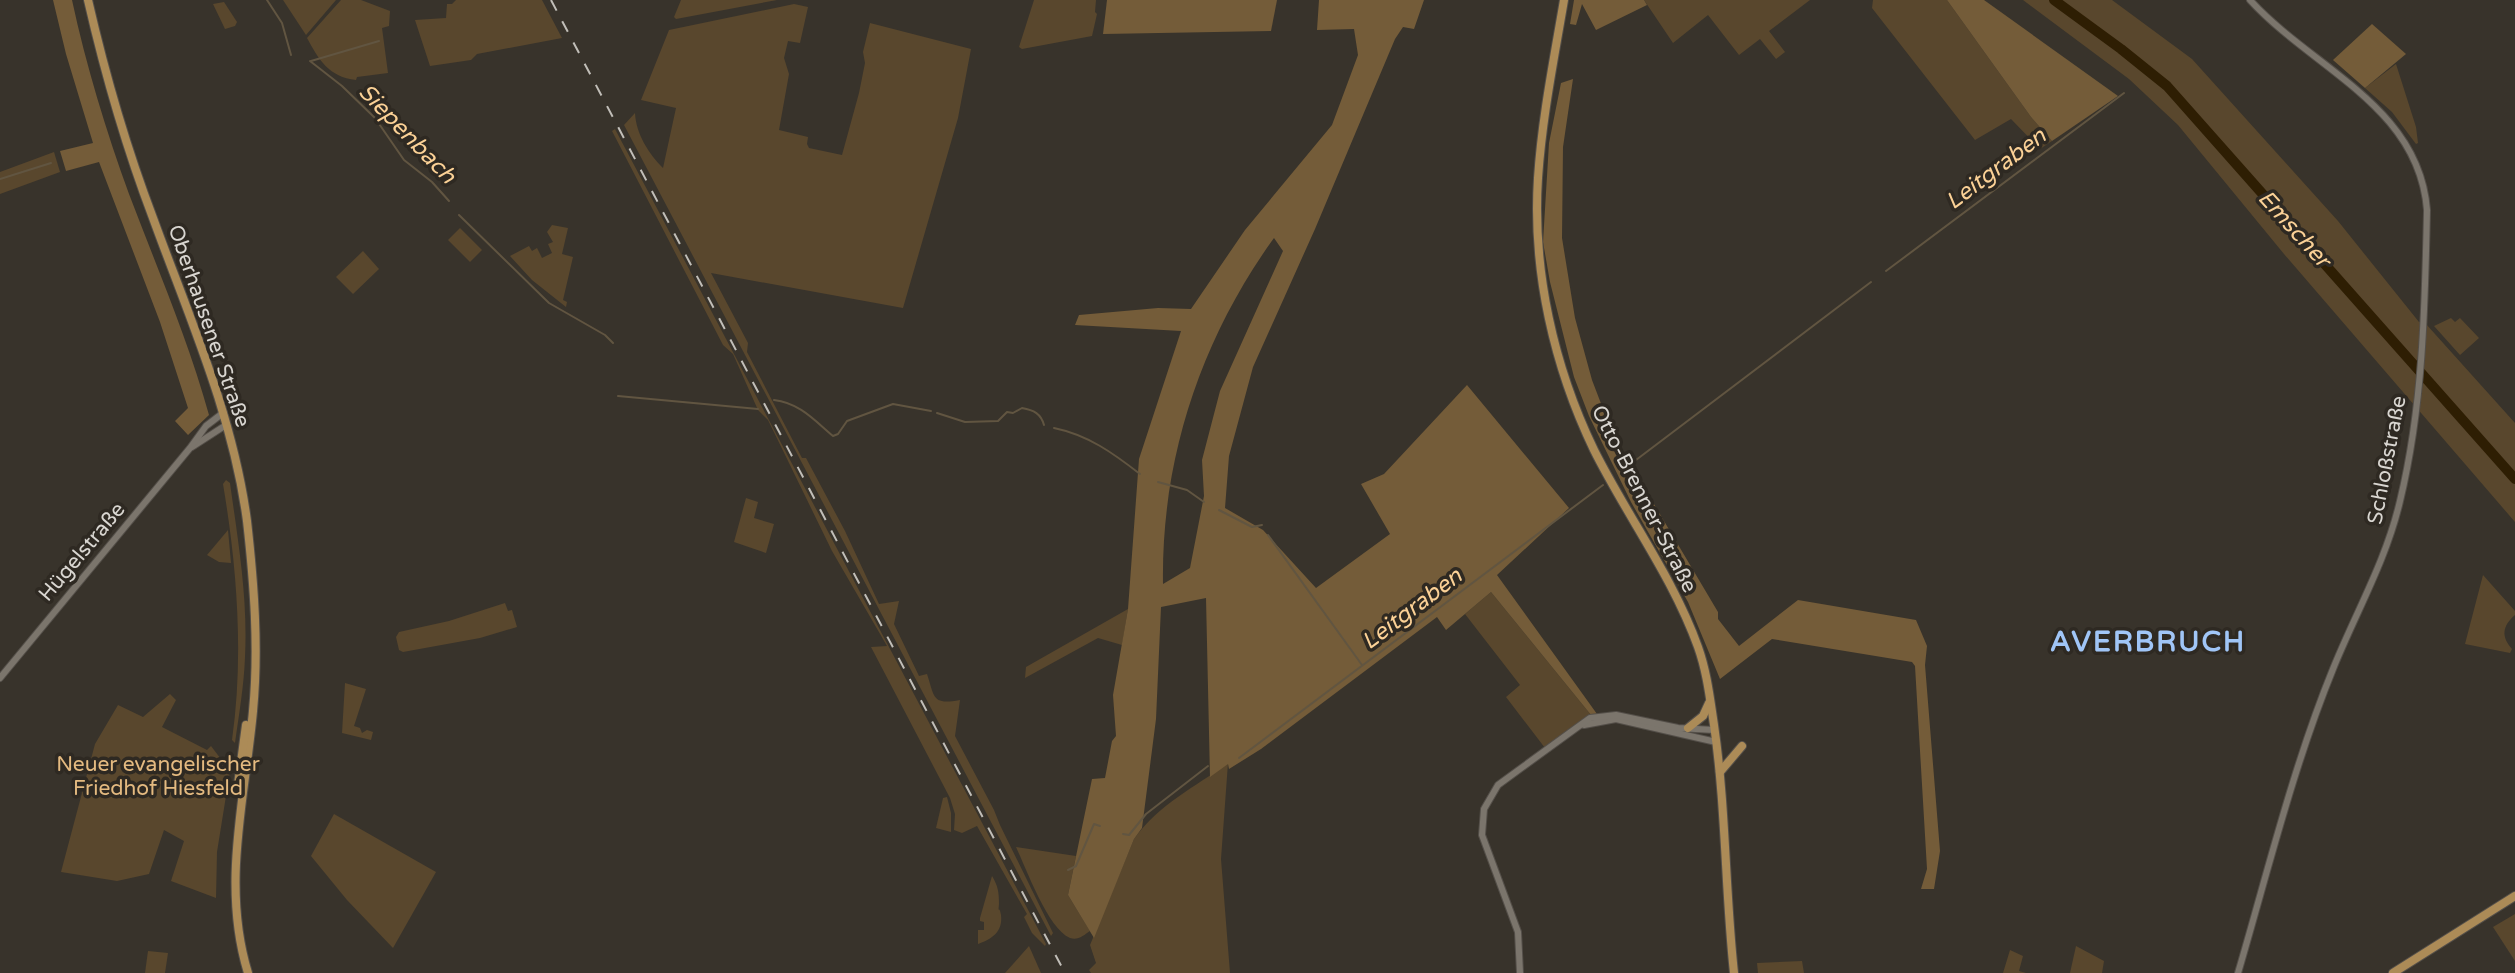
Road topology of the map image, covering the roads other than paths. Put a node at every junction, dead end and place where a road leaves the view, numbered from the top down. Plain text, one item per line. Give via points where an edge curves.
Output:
1 (88, 0) edge
2 (1564, 0) edge
3 (2250, 0) edge
4 (223, 413) junction
5 (226, 425) junction
6 (190, 448) junction
7 (0, 678) edge
8 (1710, 700) junction
9 (1576, 727) junction
10 (1688, 728) junction
11 (1714, 730) junction
12 (1716, 742) junction
13 (1742, 746) dead end
14 (1720, 772) junction
15 (2515, 896) edge
16 (245, 973) edge
17 (1520, 973) edge
18 (1734, 973) edge
19 (2238, 973) edge
20 (2393, 973) edge

1 - 4 main road, Oberhausener Straße via 128,145
2 - 8 main road, Otto-Brenner-Straße via 1538,181 1540,262 1549,320 1581,421 1699,648
3 - 19 street, Schloßstraße via 2376,108 2403,137 2426,189 2427,210 2423,347 2401,500 2386,550 2310,732
4 - 5 main road, Oberhausener Straße
4 - 6 street, Hügelstraße
5 - 6 street, Hügelstraße
5 - 16 main road, Oberhausener Straße via 242,489 253,578 253,711 234,891
6 - 7 street, Hügelstraße
8 - 10 main road via 1703,716
8 - 11 main road, Otto-Brenner-Straße
9 - 10 street via 1590,718 1616,715
9 - 12 street via 1614,719
9 - 17 street via 1498,785 1484,809 1482,835 1518,932
10 - 11 street
11 - 12 main road, Otto-Brenner-Straße
12 - 14 main road, Otto-Brenner-Straße
13 - 14 main road
14 - 18 main road, Otto-Brenner-Straße
15 - 20 main road

